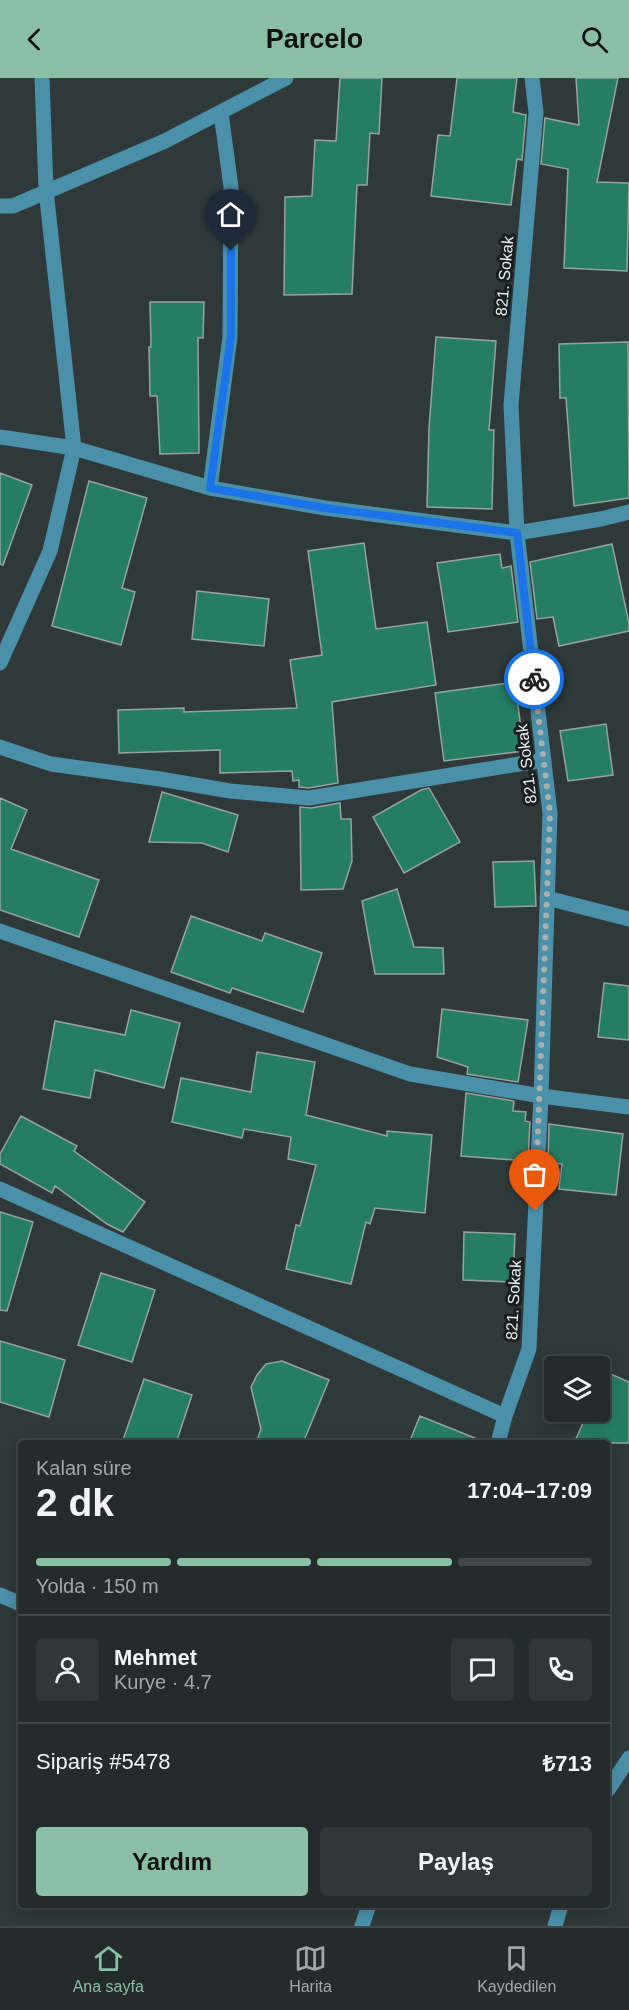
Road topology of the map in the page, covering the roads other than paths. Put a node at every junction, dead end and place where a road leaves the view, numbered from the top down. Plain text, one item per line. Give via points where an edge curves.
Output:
1 (42, 78) edge
2 (286, 78) edge
3 (532, 78) edge
4 (221, 113) junction
5 (46, 190) junction
6 (0, 206) edge
7 (0, 437) edge
8 (74, 448) junction
9 (210, 488) junction
10 (629, 512) edge
11 (517, 533) junction
12 (0, 663) edge
13 (0, 747) edge
14 (544, 759) junction
15 (547, 898) junction
16 (629, 920) edge
17 (0, 932) edge
18 (541, 1096) junction
19 (629, 1107) edge
20 (0, 1189) edge
21 (506, 1416) junction
22 (499, 1440) edge
23 (0, 1595) edge
24 (18, 1603) edge
25 (629, 1758) edge
26 (610, 1787) edge
27 (368, 1908) edge
28 (560, 1908) edge
29 (362, 1926) edge
30 (555, 1926) edge

1 - 5 street
2 - 4 street
3 - 11 street, 821. Sokak via 536,112 511,405
4 - 5 street via 165,141
4 - 9 street via 231,187 231,336
5 - 6 street via 13,206
5 - 8 street
7 - 8 street
8 - 9 street
8 - 12 street via 50,551
9 - 11 street via 325,508
10 - 11 street
11 - 14 street, 821. Sokak
13 - 14 street via 51,764 230,791 309,798
14 - 15 street, 821. Sokak via 550,813
15 - 16 street
15 - 18 street, 821. Sokak
17 - 18 street via 410,1074
18 - 19 street
18 - 21 street, 821. Sokak via 529,1349
20 - 21 street
21 - 22 street, 821. Sokak
23 - 24 street
25 - 26 street
27 - 29 street
28 - 30 street

